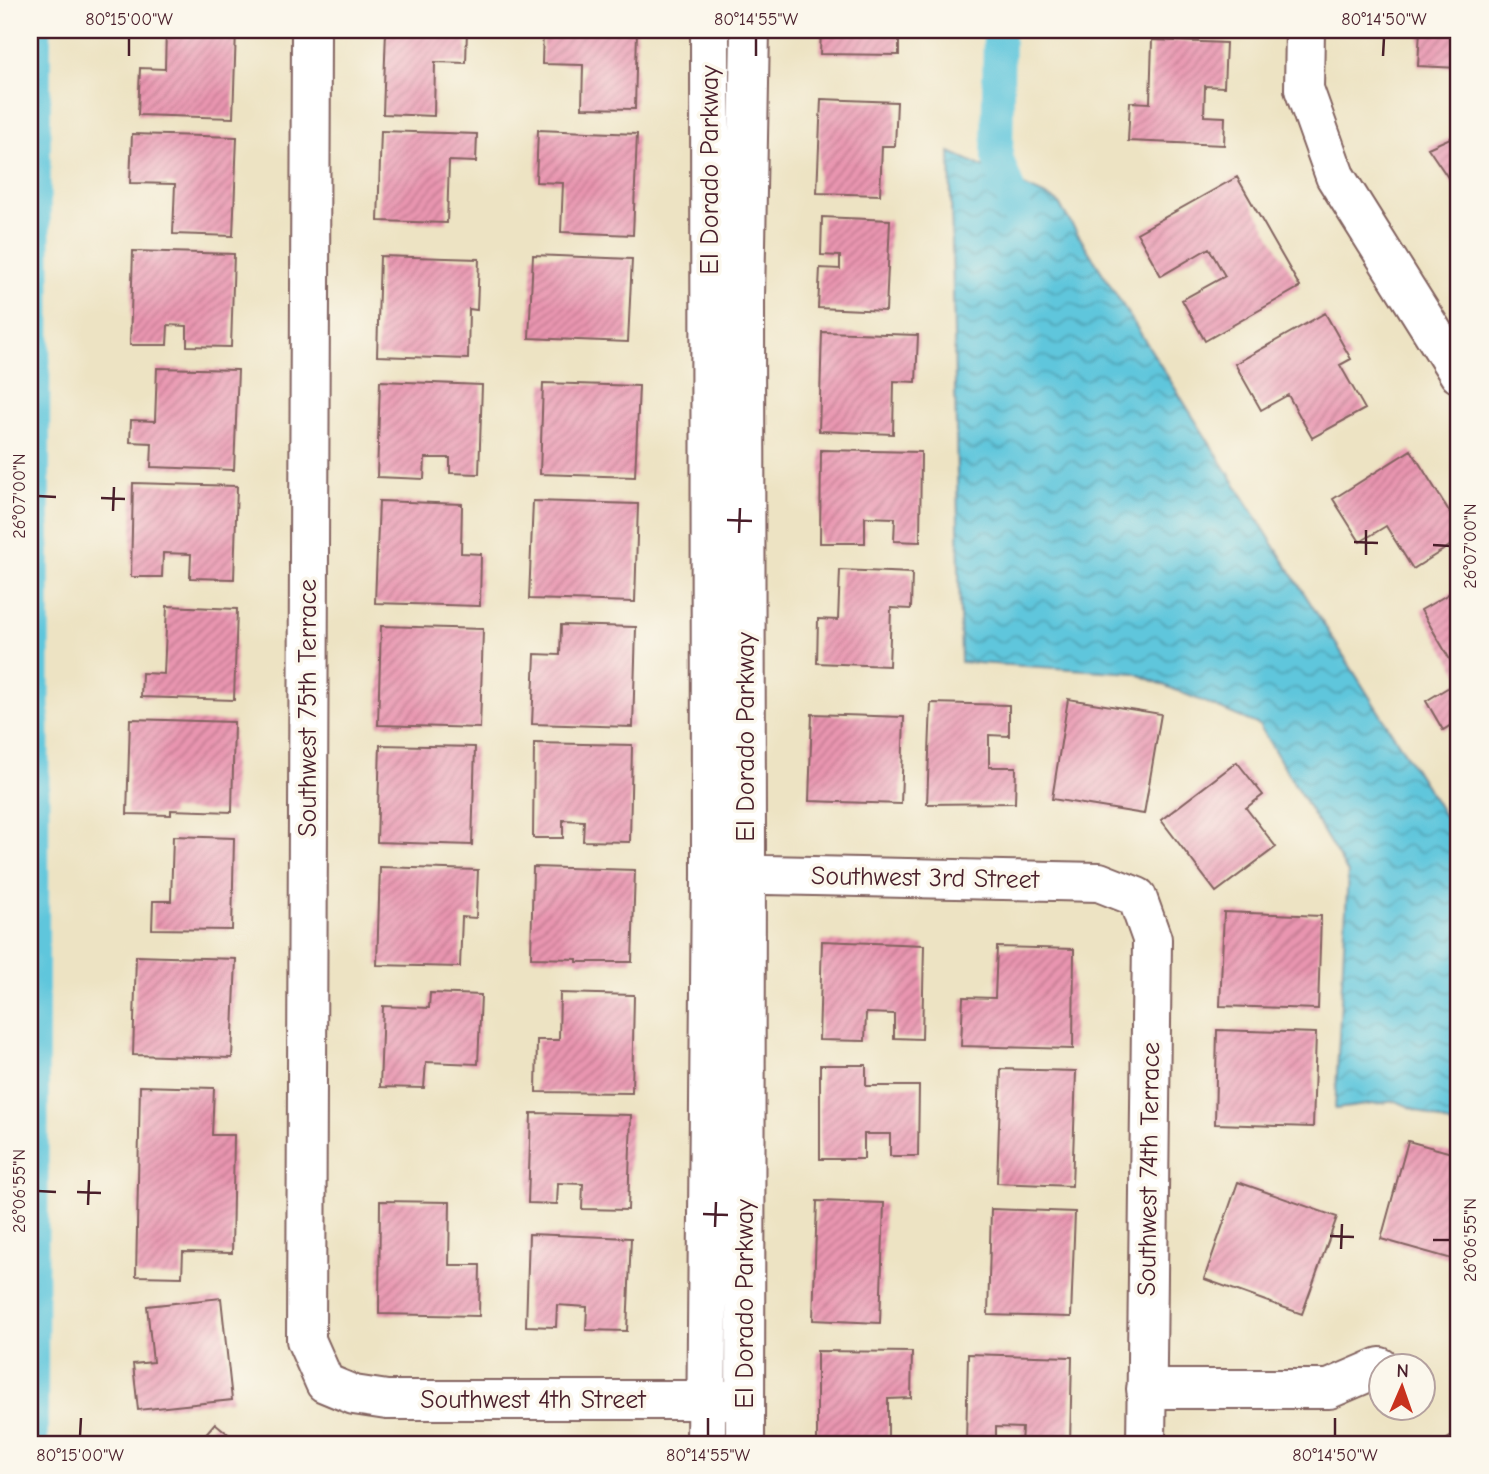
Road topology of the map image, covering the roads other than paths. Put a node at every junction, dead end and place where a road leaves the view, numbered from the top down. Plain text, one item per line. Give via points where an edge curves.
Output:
1 (311, 30) edge
2 (710, 30) edge
3 (750, 30) edge
4 (1305, 30) edge
5 (710, 124) junction
6 (748, 126) junction
7 (1459, 374) edge
8 (728, 874) junction
9 (1137, 897) joint
10 (1366, 1373) edge
11 (325, 1383) joint
12 (1146, 1389) junction
13 (707, 1399) junction
14 (744, 1400) junction
15 (706, 1444) edge
16 (745, 1444) edge
17 (1146, 1444) edge

1 - 11 street, Southwest 75th Terrace via 306,1340
2 - 5 street, El Dorado Parkway
3 - 6 street, El Dorado Parkway
4 - 7 street via 1304,89 1335,176
5 - 6 street
5 - 8 street, El Dorado Parkway
6 - 8 street, El Dorado Parkway
8 - 9 street, Southwest 3rd Street via 1099,882
8 - 13 street, El Dorado Parkway
8 - 14 street, El Dorado Parkway
9 - 12 street, Southwest 74th Terrace via 1152,939
10 - 12 street via 1329,1389
11 - 13 street, Southwest 4th Street via 354,1395 387,1400
12 - 17 street, Southwest 74th Terrace
13 - 14 street, Southwest 4th Street
13 - 15 street, El Dorado Parkway
14 - 16 street, El Dorado Parkway

